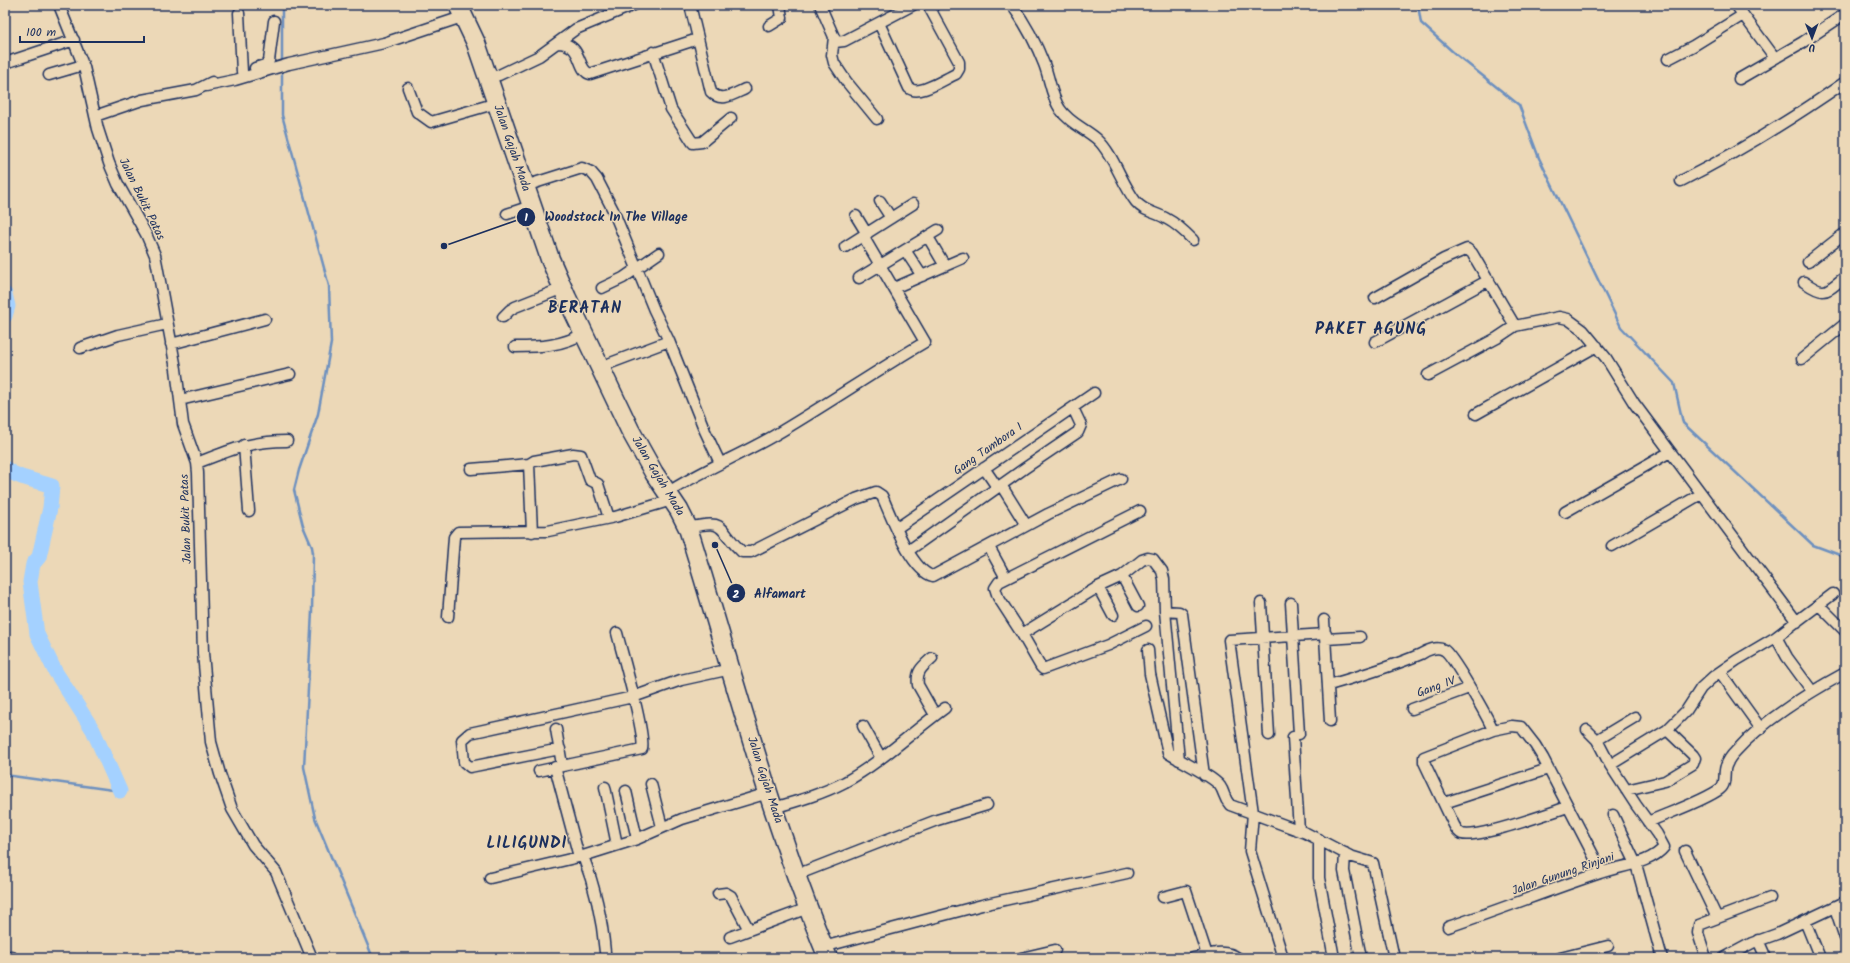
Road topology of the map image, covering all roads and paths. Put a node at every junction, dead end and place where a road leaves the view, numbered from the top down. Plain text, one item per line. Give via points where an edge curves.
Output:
1 (59, 5) edge
2 (634, 5) edge
3 (690, 5) edge
4 (780, 5) edge
5 (820, 5) edge
6 (913, 5) edge
7 (928, 5) edge
8 (1012, 5) edge
9 (1736, 5) edge
10 (462, 11) edge
11 (238, 13) dead end
12 (1845, 14) edge
13 (1743, 16) junction
14 (274, 21) dead end
15 (879, 23) junction
16 (769, 26) dead end
17 (698, 39) junction
18 (74, 40) junction
19 (835, 42) junction
20 (557, 43) junction
21 (653, 52) junction
22 (1775, 58) junction
23 (1668, 59) dead end
24 (5, 62) edge
25 (83, 64) junction
26 (242, 72) junction
27 (49, 75) dead end
28 (488, 78) junction
29 (1739, 79) dead end
30 (1845, 82) edge
31 (206, 86) junction
32 (408, 88) dead end
33 (745, 89) dead end
34 (497, 103) junction
35 (95, 116) junction
36 (731, 118) dead end
37 (877, 119) dead end
38 (1681, 181) dead end
39 (525, 186) junction
40 (880, 201) dead end
41 (913, 204) dead end
42 (532, 206) junction
43 (507, 214) dead end
44 (856, 216) dead end
45 (891, 218) junction
46 (938, 230) dead end
47 (1845, 233) edge
48 (865, 235) junction
49 (928, 236) junction
50 (1193, 240) dead end
51 (845, 247) dead end
52 (905, 250) junction
53 (659, 253) dead end
54 (963, 258) dead end
55 (1808, 262) dead end
56 (881, 266) junction
57 (945, 266) junction
58 (638, 267) junction
59 (922, 276) junction
60 (1845, 277) edge
61 (860, 278) dead end
62 (1489, 280) junction
63 (1804, 282) dead end
64 (563, 288) junction
65 (602, 288) dead end
66 (894, 288) junction
67 (1375, 298) dead end
68 (503, 317) dead end
69 (265, 319) dead end
70 (167, 324) junction
71 (1845, 324) edge
72 (1516, 326) junction
73 (584, 333) junction
74 (670, 341) junction
75 (1375, 342) dead end
76 (171, 344) junction
77 (1597, 346) junction
78 (515, 347) dead end
79 (80, 348) dead end
80 (1802, 359) dead end
81 (600, 367) junction
82 (290, 374) dead end
83 (1428, 375) dead end
84 (1094, 393) dead end
85 (180, 400) junction
86 (1073, 408) junction
87 (1476, 414) dead end
88 (287, 441) dead end
89 (244, 445) junction
90 (1670, 452) junction
91 (197, 463) junction
92 (720, 463) junction
93 (529, 464) junction
94 (984, 468) junction
95 (471, 469) dead end
96 (1121, 480) dead end
97 (999, 486) junction
98 (1701, 494) junction
99 (670, 496) junction
100 (249, 511) dead end
101 (1140, 511) dead end
102 (1565, 512) dead end
103 (609, 518) junction
104 (1026, 525) junction
105 (688, 528) junction
106 (896, 528) junction
107 (532, 532) junction
108 (1612, 546) dead end
109 (989, 547) junction
110 (908, 551) junction
111 (1122, 576) junction
112 (1006, 578) junction
113 (1098, 587) junction
114 (1833, 594) dead end
115 (1261, 603) dead end
116 (1291, 604) dead end
117 (1819, 605) junction
118 (1138, 606) dead end
119 (1165, 611) junction
120 (1113, 614) dead end
121 (448, 617) dead end
122 (1324, 620) dead end
123 (1797, 622) junction
124 (1146, 626) dead end
125 (1845, 631) edge
126 (617, 633) dead end
127 (1022, 634) junction
128 (1293, 636) junction
129 (1326, 637) junction
130 (1360, 637) dead end
131 (1776, 637) junction
132 (1263, 638) junction
133 (1148, 650) dead end
134 (932, 658) dead end
135 (731, 669) junction
136 (1720, 672) junction
137 (1845, 673) edge
138 (1329, 685) junction
139 (1469, 688) junction
140 (1812, 691) junction
141 (633, 697) junction
142 (945, 708) dead end
143 (1412, 709) dead end
144 (935, 715) junction
145 (1635, 717) dead end
146 (1330, 721) dead end
147 (863, 726) dead end
148 (556, 729) dead end
149 (1761, 729) junction
150 (1493, 730) junction
151 (1587, 730) dead end
152 (1667, 730) junction
153 (1269, 735) dead end
154 (1597, 740) junction
155 (560, 749) junction
156 (881, 758) junction
157 (1179, 760) junction
158 (1610, 765) junction
159 (559, 766) junction
160 (1548, 769) junction
161 (539, 771) dead end
162 (1204, 775) junction
163 (651, 784) dead end
164 (605, 787) dead end
165 (1626, 790) junction
166 (626, 791) dead end
167 (770, 800) junction
168 (1444, 803) junction
169 (986, 805) dead end
170 (1568, 807) junction
171 (1253, 813) junction
172 (1613, 816) dead end
173 (1648, 822) junction
174 (662, 827) junction
175 (1299, 830) junction
176 (636, 839) junction
177 (1319, 839) junction
178 (617, 845) junction
179 (1685, 851) dead end
180 (1345, 853) junction
181 (581, 856) junction
182 (1636, 864) junction
183 (1602, 872) junction
184 (1127, 873) dead end
185 (796, 875) junction
186 (490, 878) dead end
187 (718, 894) dead end
188 (1163, 897) dead end
189 (1770, 898) dead end
190 (1845, 902) edge
191 (808, 908) junction
192 (1835, 908) junction
193 (1716, 918) junction
194 (1805, 922) junction
195 (1448, 927) dead end
196 (749, 930) junction
197 (730, 936) dead end
198 (1845, 938) edge
199 (1758, 940) junction
200 (1608, 946) dead end
201 (1055, 950) dead end
202 (605, 952) dead end
203 (825, 952) edge
204 (1207, 957) edge
205 (1236, 957) edge
206 (312, 958) edge
207 (1021, 958) edge
208 (1193, 958) edge
209 (1283, 958) edge
210 (1334, 958) edge
211 (1361, 958) edge
212 (1394, 958) edge
213 (1560, 958) edge
214 (1662, 958) edge
215 (1706, 958) edge
216 (1724, 958) edge
217 (1766, 958) edge
218 (1820, 958) edge

1 - 18 street, Jalan Bukit Patas
2 - 20 street via 576,29
3 - 17 street
4 - 16 street via 782,18
5 - 19 street
6 - 15 street
7 - 15 street via 959,62 959,68 956,74 919,92 909,88
8 - 50 street via 1037,46 1060,110 1098,140 1141,208 1167,218
9 - 13 street
10 - 28 highway, Jalan Gajah Mada
10 - 31 street via 384,43 284,65
11 - 26 street
12 - 22 street
13 - 22 street
13 - 23 street
14 - 26 street via 268,63
15 - 19 street via 844,41
17 - 21 street
17 - 33 street via 708,84 714,95 726,97
18 - 24 street
18 - 25 street, Jalan Bukit Patas
19 - 37 street via 832,55 838,70
20 - 21 street via 573,48 588,74
20 - 28 street via 528,62
21 - 36 street via 671,109 693,143 702,142
22 - 29 street
25 - 27 street
25 - 35 street, Jalan Bukit Patas
26 - 31 street via 217,79
28 - 34 highway, Jalan Gajah Mada
30 - 38 street via 1752,144
31 - 35 street via 142,100
32 - 34 street via 417,112 431,122
34 - 39 highway, Jalan Gajah Mada
35 - 70 street, Jalan Bukit Patas via 102,143 118,184 138,218 155,255
39 - 42 highway, Jalan Gajah Mada
39 - 58 street via 578,169 591,172 608,200
40 - 45 street
41 - 45 street
42 - 43 street
42 - 64 highway, Jalan Gajah Mada
44 - 48 street
45 - 48 street
46 - 49 street
47 - 55 street
48 - 51 street
48 - 56 street
49 - 52 street
49 - 57 street
52 - 56 street
52 - 59 street
53 - 58 street
54 - 57 street
56 - 61 street
56 - 66 street
57 - 59 street
58 - 65 street
58 - 74 street via 654,310
59 - 66 street
60 - 63 street via 1822,292
62 - 67 street via 1472,253 1465,249
62 - 72 street
62 - 75 street
64 - 68 street via 515,307
64 - 73 highway, Jalan Gajah Mada
66 - 92 street via 925,342 869,375 849,391 810,415 751,449
69 - 76 street
70 - 76 street, Jalan Bukit Patas
70 - 79 street via 112,337
71 - 80 street
72 - 77 street via 1564,317 1583,330
72 - 83 street
73 - 78 street via 563,343
73 - 81 highway, Jalan Gajah Mada
74 - 81 street
74 - 92 street
76 - 85 street, Jalan Bukit Patas
77 - 87 street
77 - 90 street
81 - 99 highway, Jalan Gajah Mada via 630,430
82 - 85 street
84 - 86 street, Gang Tambora I
85 - 91 street, Jalan Bukit Patas via 186,435
86 - 94 street, Gang Tambora I
86 - 97 street via 1081,425 1078,432
88 - 89 street
89 - 91 street
89 - 100 street
90 - 98 street
90 - 102 street
91 - 206 street, Jalan Bukit Patas via 203,653 211,742 232,809 253,845 276,872
92 - 99 street via 688,479
93 - 95 street
93 - 103 street via 579,454 590,480 598,484
93 - 107 street
94 - 97 street
94 - 106 street, Gang Tambora I
96 - 104 street
97 - 104 street
97 - 110 street
98 - 108 street
98 - 123 street
99 - 103 street
99 - 105 highway, Jalan Gajah Mada
101 - 112 street
103 - 107 street
104 - 109 street
105 - 106 street via 718,525 742,552 751,552 873,492 882,496
105 - 135 highway, Jalan Gajah Mada
106 - 110 street
107 - 121 street via 462,531 455,534
109 - 110 street via 934,576 929,575
109 - 112 street
111 - 113 street
111 - 118 street
111 - 119 street via 1142,560 1153,559 1162,571 1164,579
112 - 127 street via 996,585 995,592
113 - 120 street
113 - 127 street
114 - 117 street
115 - 132 street
116 - 128 street
117 - 123 street
117 - 125 street
119 - 157 street
119 - 162 street via 1182,614
122 - 129 street
123 - 131 street
124 - 127 street via 1108,646 1043,669
126 - 141 street
128 - 129 street
128 - 132 street
128 - 175 street
129 - 130 street
129 - 138 street
131 - 136 street
131 - 140 street
132 - 153 street
132 - 171 street via 1230,640
133 - 157 street via 1150,674 1168,753
134 - 144 street via 919,670 917,680
135 - 141 street via 681,680
135 - 167 highway, Jalan Gajah Mada
136 - 149 street
136 - 152 street via 1701,688 1686,711
137 - 140 street
138 - 139 street via 1380,670 1436,648 1447,652
138 - 146 street
139 - 143 street, Gang IV
139 - 150 street
140 - 149 street
141 - 155 street via 477,732 464,736 462,740 464,762 470,767
141 - 159 street via 642,749
142 - 144 street
144 - 156 street
145 - 154 street
147 - 156 street
148 - 155 street
149 - 173 street via 1730,758 1721,788
150 - 160 street via 1521,727 1535,745
150 - 168 street via 1424,757
151 - 154 street
152 - 158 street
152 - 165 street via 1693,755 1693,764 1666,781
154 - 158 street
155 - 159 street
156 - 167 street via 864,771 804,800
157 - 162 street
158 - 165 street
159 - 161 street
159 - 181 street
160 - 168 street
160 - 170 street
162 - 171 street via 1220,786 1224,799 1230,805
163 - 174 street
164 - 178 street
165 - 173 street
166 - 176 street
167 - 174 street via 682,819
167 - 185 highway, Jalan Gajah Mada
168 - 170 street via 1458,832 1468,835 1509,826
169 - 185 street via 937,820
170 - 183 street
171 - 175 street
171 - 209 street via 1250,852
172 - 182 street, Jalan Gunung Rinjani
173 - 182 street via 1664,847
174 - 176 street
175 - 177 street
176 - 178 street
177 - 180 street
177 - 210 street via 1319,878
178 - 181 street
179 - 193 street
180 - 211 street via 1344,871
180 - 212 street via 1374,865
181 - 186 street
181 - 202 street via 596,892
182 - 183 street, Jalan Gunung Rinjani
182 - 214 street
183 - 195 street, Jalan Gunung Rinjani
184 - 203 street via 982,905
185 - 191 highway, Jalan Gajah Mada
187 - 196 street via 726,893 731,896
188 - 204 street via 1186,891
189 - 193 street
190 - 192 street
191 - 196 street
191 - 203 highway, Jalan Gajah Mada
192 - 194 street
192 - 198 street
193 - 215 street via 1702,923 1698,928
194 - 199 street
194 - 218 street
196 - 197 street
199 - 216 street
199 - 217 street
200 - 213 street
201 - 207 street
204 - 205 street via 1223,952
204 - 208 street

